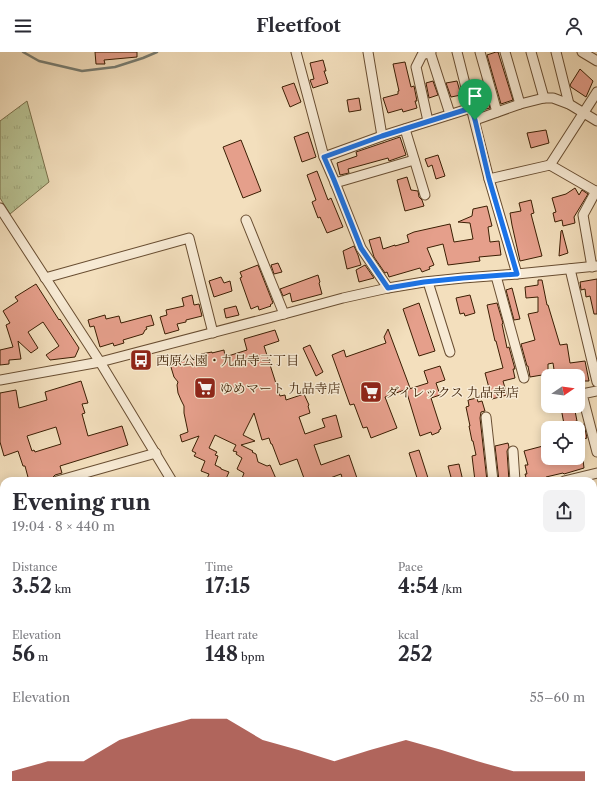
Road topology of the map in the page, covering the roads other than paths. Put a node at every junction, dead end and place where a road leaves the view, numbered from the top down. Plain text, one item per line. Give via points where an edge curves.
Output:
1 (296, 52) edge
2 (368, 52) edge
3 (431, 52) edge
4 (457, 52) edge
5 (480, 52) edge
6 (505, 52) edge
7 (531, 52) edge
8 (556, 52) edge
9 (582, 52) edge
10 (597, 61) edge
11 (597, 92) edge
12 (544, 98) junction
13 (520, 104) junction
14 (569, 104) junction
15 (471, 108) junction
16 (497, 112) junction
17 (584, 113) junction
18 (450, 114) junction
19 (475, 120) junction
20 (428, 121) junction
21 (597, 121) edge
22 (404, 129) junction
23 (382, 136) junction
24 (324, 157) junction
25 (414, 160) junction
26 (550, 165) junction
27 (489, 179) junction
28 (335, 183) junction
29 (597, 192) edge
30 (425, 196) dead end
31 (0, 208) edge
32 (246, 220) dead end
33 (595, 267) edge
34 (570, 269) junction
35 (517, 274) junction
36 (496, 276) junction
37 (45, 278) junction
38 (428, 282) junction
39 (388, 288) junction
40 (284, 314) junction
41 (213, 333) junction
42 (450, 352) dead end
43 (100, 362) junction
44 (524, 378) dead end
45 (0, 380) edge
46 (597, 382) edge
47 (597, 391) edge
48 (486, 417) dead end
49 (514, 451) dead end
50 (597, 452) edge
51 (156, 453) junction
52 (71, 477) edge
53 (170, 477) edge
54 (493, 477) edge
55 (515, 477) edge

1 - 24 street
2 - 23 street
3 - 18 street
3 - 20 street via 422,55 416,67
4 - 15 street
5 - 16 street
6 - 13 street
7 - 12 street
8 - 14 street
9 - 10 street
11 - 17 street
12 - 13 street
12 - 14 street via 553,98
13 - 16 street
14 - 17 street
15 - 18 street
15 - 19 street
16 - 19 street
17 - 21 street
17 - 26 street
18 - 20 street
19 - 27 street
20 - 22 street
22 - 23 street
22 - 25 street
23 - 24 street
24 - 28 street
25 - 28 street
25 - 30 street
26 - 27 street
26 - 29 street
27 - 35 street
28 - 39 street via 361,248
29 - 33 street via 583,215
31 - 37 street
32 - 40 street
33 - 34 street
34 - 35 street
34 - 46 street
35 - 36 street
36 - 38 street
36 - 44 street
37 - 41 street via 189,238
37 - 43 street
38 - 39 street
38 - 42 street
39 - 40 street
40 - 41 street
41 - 43 street
43 - 45 street
43 - 51 street
47 - 50 street via 582,394
48 - 54 street
49 - 55 street
51 - 52 street
51 - 53 street

